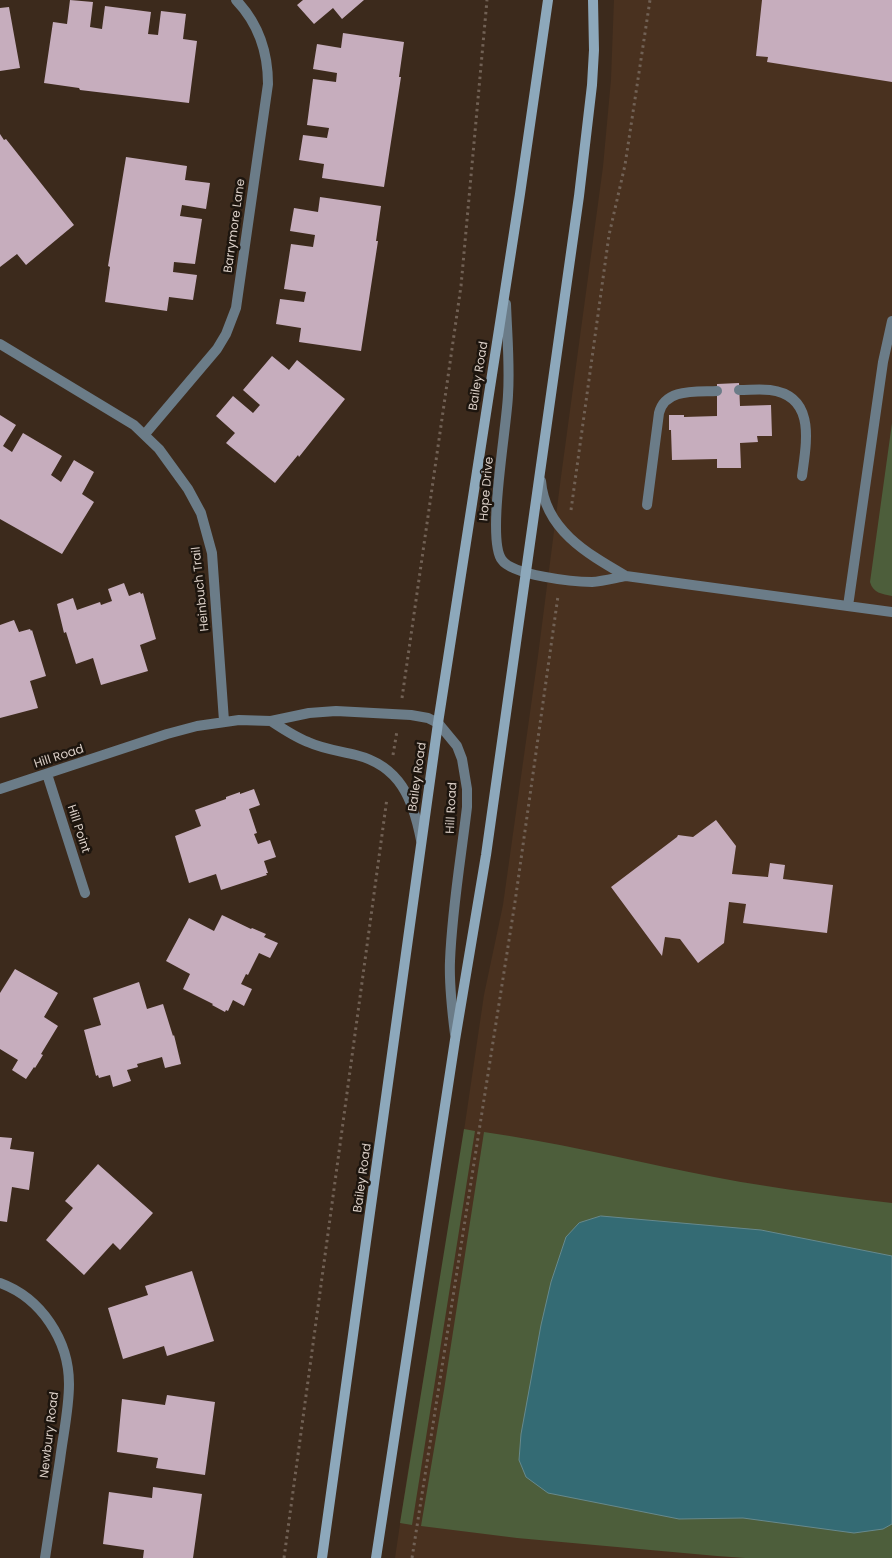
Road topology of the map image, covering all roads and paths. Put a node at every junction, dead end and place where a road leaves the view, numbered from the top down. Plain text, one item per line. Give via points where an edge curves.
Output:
1 (236, 0) edge
2 (487, 0) edge
3 (548, 0) edge
4 (593, 0) edge
5 (650, 0) edge
6 (505, 289) junction
7 (892, 321) edge
8 (0, 344) edge
9 (739, 390) dead end
10 (717, 391) dead end
11 (146, 434) junction
12 (540, 474) junction
13 (802, 476) dead end
14 (571, 504) dead end
15 (647, 504) dead end
16 (526, 573) junction
17 (626, 576) junction
18 (560, 578) junction
19 (848, 606) junction
20 (892, 612) edge
21 (399, 715) junction
22 (224, 721) junction
23 (271, 722) junction
24 (438, 723) junction
25 (391, 772) junction
26 (47, 774) junction
27 (0, 790) edge
28 (422, 843) junction
29 (85, 892) dead end
30 (456, 1040) junction
31 (0, 1282) edge
32 (46, 1558) edge
33 (284, 1558) edge
34 (322, 1558) edge
35 (376, 1558) edge
36 (412, 1558) edge

1 - 11 street, Barrymore Lane via 262,41 268,84 236,308 217,349
2 - 21 path via 461,286
3 - 6 main road, Bailey Road
4 - 12 main road via 594,50 587,130
5 - 14 path via 625,165 608,235
6 - 16 street, Hope Drive via 508,394 496,544 502,562
6 - 24 main road, Bailey Road
7 - 19 street via 883,362
8 - 11 street, Heinbuch Trail via 125,418
9 - 13 street via 772,390 797,403 806,429
10 - 15 street via 675,394 664,402
11 - 22 street, Heinbuch Trail via 188,489 208,537 214,569
12 - 16 main road
12 - 17 street, Hope Drive via 546,504 560,528 584,551
16 - 18 street, Hope Drive
16 - 30 main road
17 - 18 street, Hope Drive via 593,582
17 - 19 street, Hope Drive
18 - 36 path via 513,911
19 - 20 street, Hope Drive
21 - 23 street, Hill Road via 336,711 309,713
21 - 24 street, Hill Road via 428,718
21 - 25 path
22 - 23 street, Hill Road
22 - 26 street, Hill Road via 167,734
23 - 25 street, Hill Road via 307,742 366,758
24 - 28 main road, Bailey Road
24 - 30 street, Hill Road via 457,746 467,788 450,962
25 - 28 street, Hill Road via 411,800
25 - 33 path
26 - 27 street, Hill Road
26 - 29 street, Hill Point
28 - 34 main road, Bailey Road
30 - 35 main road
31 - 32 street, Newbury Road via 25,1296 41,1311 59,1340 68,1371 68,1402

